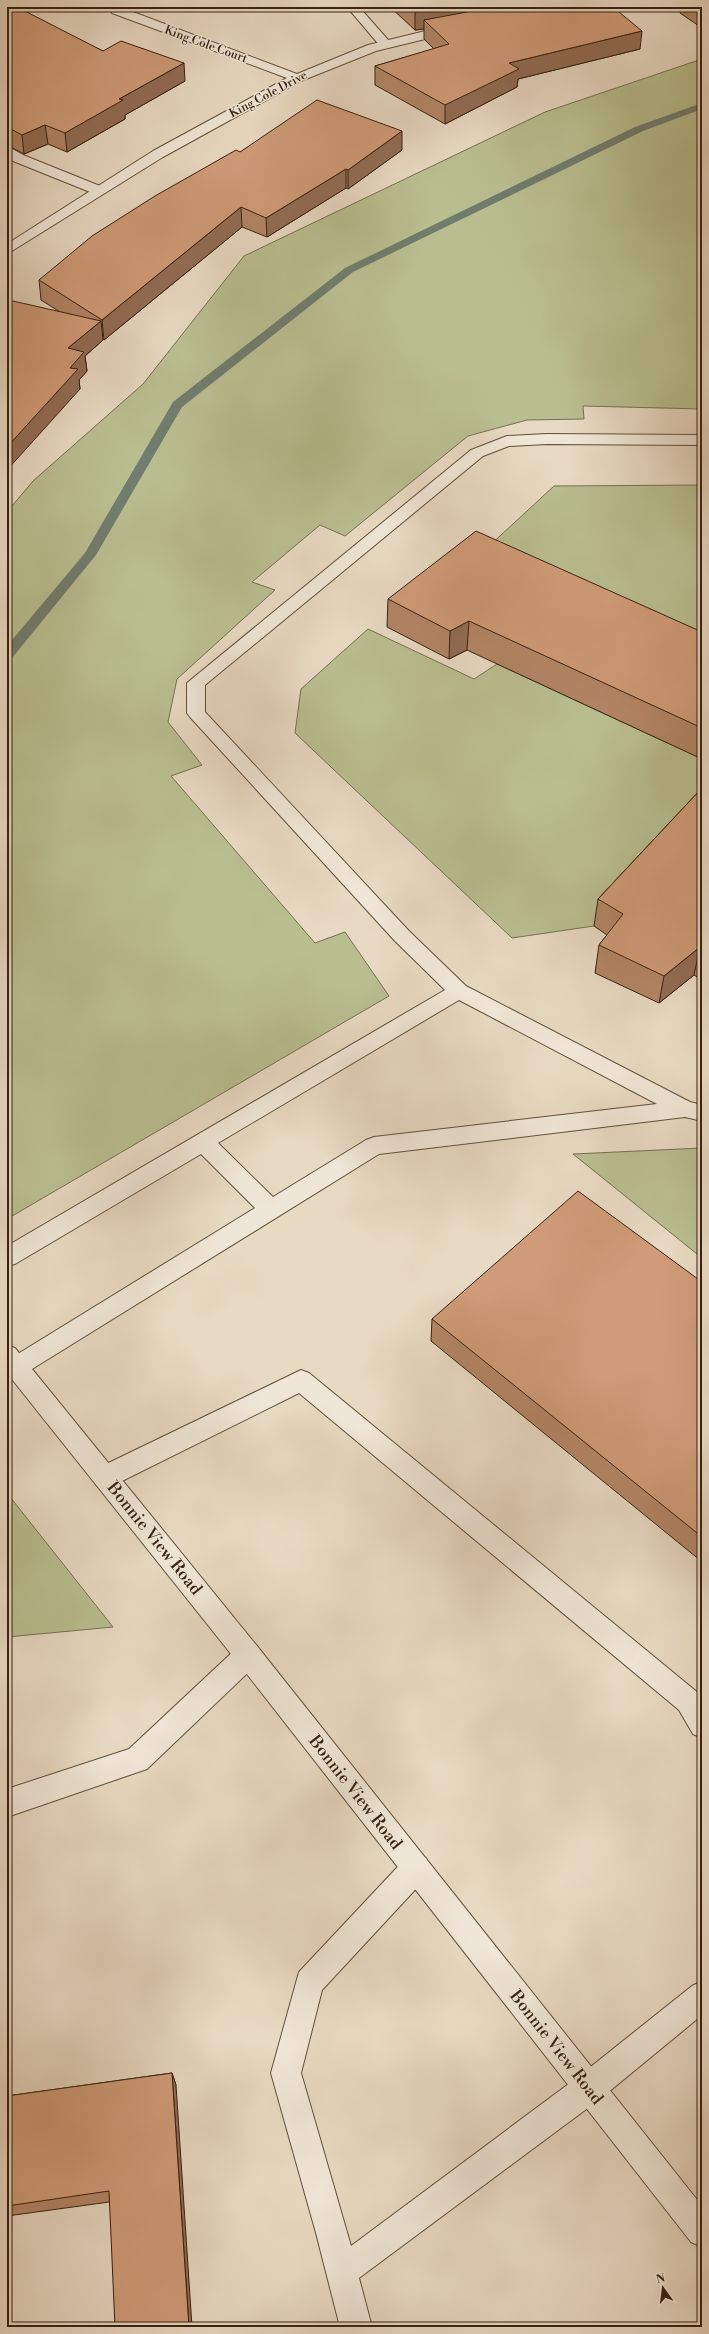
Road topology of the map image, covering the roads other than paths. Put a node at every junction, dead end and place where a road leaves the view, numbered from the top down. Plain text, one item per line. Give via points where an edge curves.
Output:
1 (353, 7) edge
2 (116, 10) dead end
3 (467, 25) edge
4 (385, 44) junction
5 (297, 78) junction
6 (7, 150) edge
7 (100, 191) junction
8 (7, 250) edge
9 (702, 440) edge
10 (459, 991) junction
11 (694, 1111) edge
12 (202, 1141) junction
13 (271, 1210) junction
14 (7, 1257) edge
15 (12, 1361) edge
16 (105, 1477) junction
17 (248, 1655) junction
18 (702, 1725) edge
19 (7, 1803) edge
20 (416, 1868) junction
21 (702, 1996) edge
22 (589, 2088) junction
23 (702, 2231) edge
24 (342, 2272) junction
25 (356, 2327) edge

1 - 4 street
2 - 5 street, King Cole Court
3 - 4 street, King Cole Drive
4 - 5 street, King Cole Drive
5 - 7 street, King Cole Drive via 158,154
6 - 7 street via 18,158
7 - 8 street, King Cole Drive
9 - 10 street via 507,441 477,453 196,683 196,713 402,936
10 - 11 street
10 - 12 street
11 - 13 street via 374,1146
12 - 13 street
12 - 14 street
13 - 15 street
15 - 16 street, Bonnie View Road
16 - 17 street, Bonnie View Road
16 - 18 street via 301,1380 688,1702
17 - 19 street via 137,1760
17 - 20 street, Bonnie View Road
20 - 22 street, Bonnie View Road
20 - 24 street via 309,1982 286,2073
21 - 22 street
22 - 23 street, Bonnie View Road
22 - 24 street
24 - 25 street

